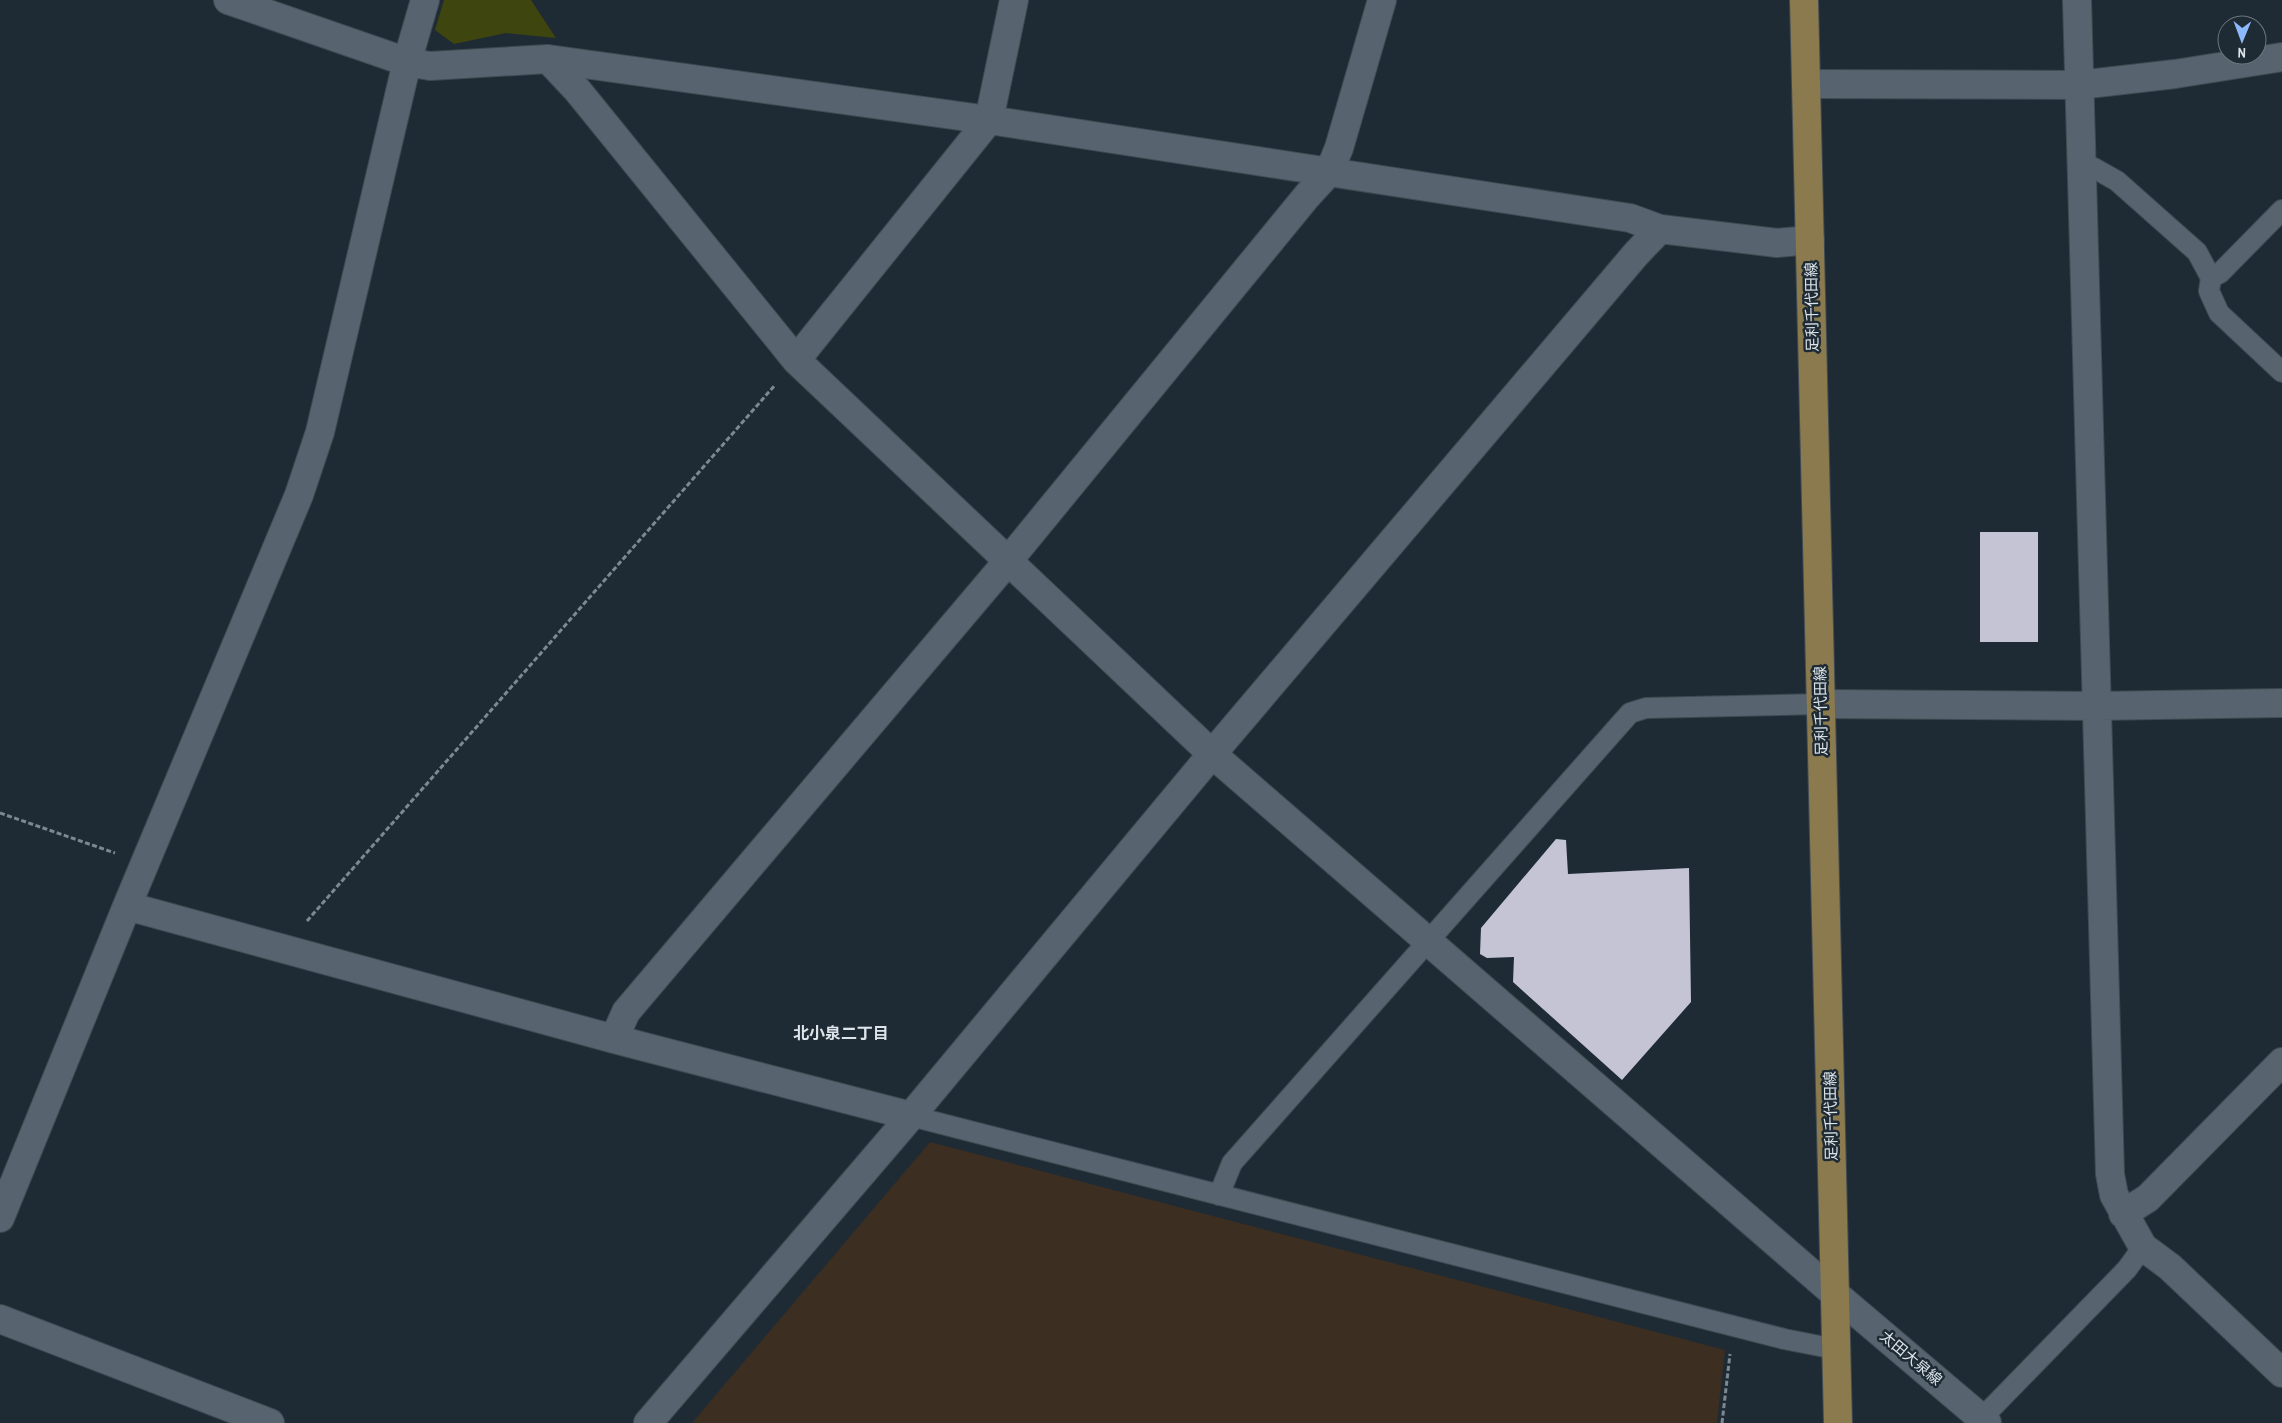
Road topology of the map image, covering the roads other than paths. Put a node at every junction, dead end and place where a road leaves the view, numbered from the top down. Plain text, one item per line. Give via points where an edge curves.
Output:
1 (228, 0) edge
2 (424, 0) edge
3 (1014, 0) edge
4 (1382, 0) edge
5 (1804, 0) edge
6 (2077, 0) edge
7 (2282, 57) edge
8 (548, 59) junction
9 (406, 62) junction
10 (1807, 84) junction
11 (2079, 85) junction
12 (988, 120) junction
13 (2081, 168) junction
14 (1329, 172) junction
15 (2282, 210) edge
16 (1660, 229) junction
17 (1810, 240) junction
18 (2210, 278) junction
19 (796, 360) junction
20 (2282, 372) edge
21 (1008, 561) junction
22 (1821, 704) junction
23 (2282, 704) edge
24 (2096, 706) junction
25 (1212, 754) junction
26 (127, 906) junction
27 (1428, 941) junction
28 (614, 1039) junction
29 (2282, 1062) edge
30 (911, 1116) junction
31 (1219, 1195) junction
32 (2123, 1214) junction
33 (0, 1218) edge
34 (2143, 1247) junction
35 (1835, 1294) junction
36 (0, 1319) edge
37 (1835, 1349) junction
38 (2282, 1374) edge
39 (1985, 1421) edge
40 (270, 1423) edge
41 (648, 1423) edge
42 (1838, 1423) edge

1 - 9 street
2 - 9 street
3 - 12 street
4 - 14 street
5 - 10 main road, 足利千代田線
6 - 11 street
7 - 11 street
8 - 9 street via 430,66
8 - 12 street
8 - 19 street, 太田大泉線 via 578,91
9 - 26 street via 320,432 299,495
10 - 11 street
10 - 17 main road, 足利千代田線
11 - 13 street
12 - 14 street
12 - 19 street
13 - 18 lane via 2094,168 2116,181 2197,252
13 - 24 street
14 - 16 street via 1630,218
14 - 21 street
15 - 18 lane via 2220,273
16 - 17 street via 1777,243
16 - 25 street
17 - 22 main road, 足利千代田線
18 - 20 lane via 2209,291 2219,312
19 - 21 street, 太田大泉線
21 - 25 street, 太田大泉線
21 - 28 street via 626,1012
22 - 24 street
22 - 27 lane via 1646,708 1630,713
22 - 35 main road, 足利千代田線
23 - 24 street
24 - 32 street via 2110,1174 2114,1195
25 - 27 street, 太田大泉線
25 - 30 street
26 - 28 street
26 - 33 street
27 - 31 lane via 1232,1163
27 - 35 street, 太田大泉線
28 - 30 street
29 - 32 street via 2148,1198
30 - 31 lane
30 - 41 street
31 - 37 lane via 1784,1339
32 - 34 street
34 - 38 street via 2170,1267
34 - 39 lane via 2127,1269
35 - 37 main road, 足利千代田線
35 - 39 street, 太田大泉線
36 - 40 street
37 - 42 main road, 足利千代田線

